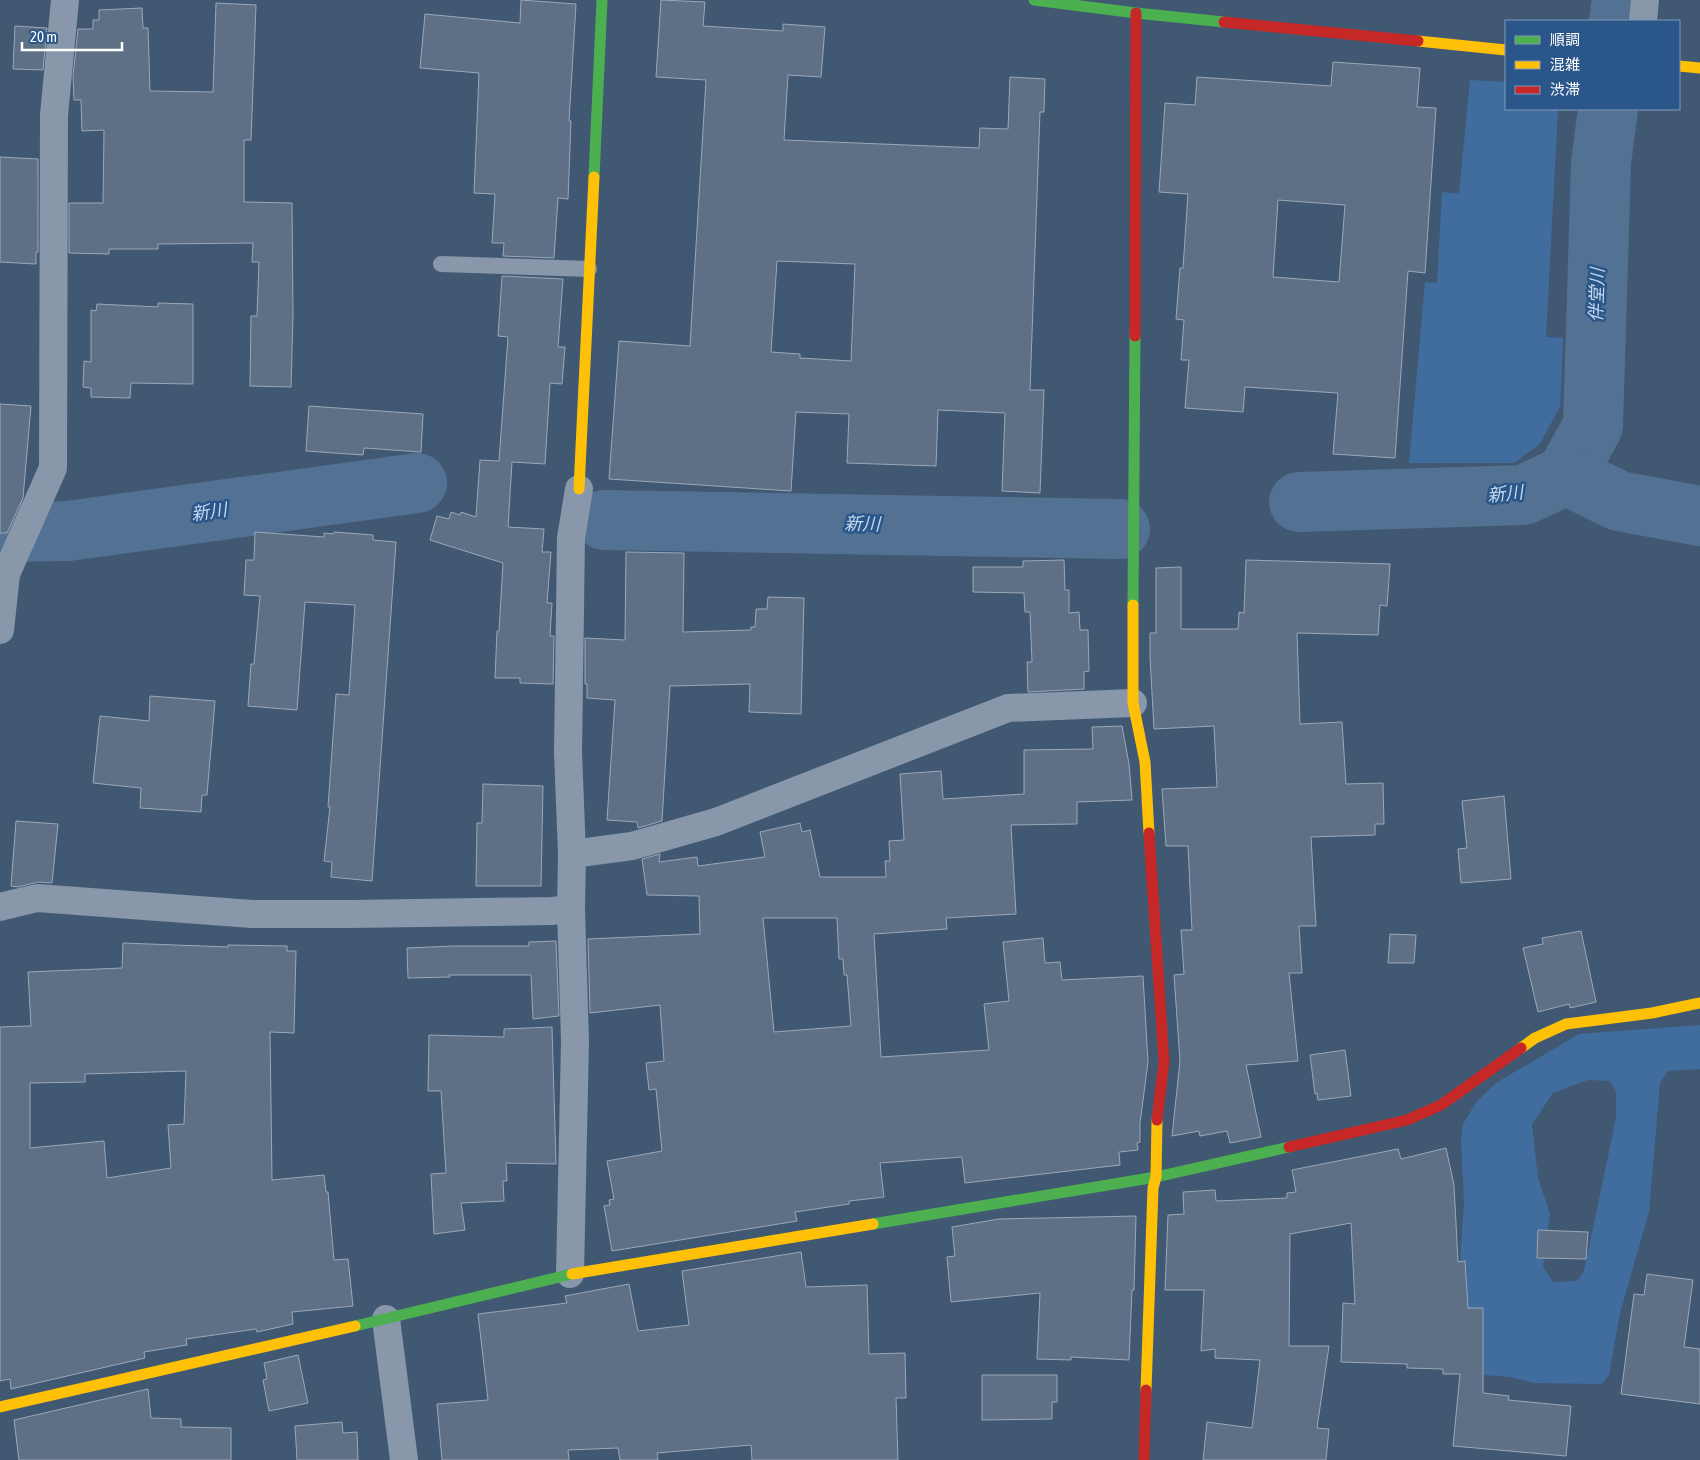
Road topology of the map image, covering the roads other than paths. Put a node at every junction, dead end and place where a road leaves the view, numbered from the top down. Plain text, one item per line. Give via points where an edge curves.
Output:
1 (65, 0) edge
2 (602, 0) edge
3 (1034, 0) edge
4 (1645, 0) edge
5 (1136, 13) junction
6 (1642, 20) edge
7 (1505, 50) edge
8 (1680, 66) edge
9 (1700, 68) edge
10 (441, 264) dead end
11 (589, 269) junction
12 (579, 489) joint
13 (0, 630) edge
14 (1133, 703) junction
15 (572, 854) junction
16 (0, 907) edge
17 (571, 909) junction
18 (1700, 1003) edge
19 (1156, 1177) junction
20 (570, 1274) junction
21 (386, 1318) junction
22 (0, 1407) edge
23 (404, 1460) edge
24 (1144, 1460) edge

1 - 13 street via 54,115 52,468 6,574
2 - 11 street
3 - 5 street
4 - 6 street
5 - 7 street
5 - 14 street
8 - 9 street
10 - 11 lane
11 - 12 street
12 - 15 street via 571,538 568,752
14 - 15 street via 1008,708 716,822 632,846
14 - 19 street via 1146,762 1164,1062 1156,1125
15 - 17 street
16 - 17 street via 38,898 252,914
17 - 20 street via 575,1042
18 - 19 street via 1566,1024 1535,1038 1441,1105 1407,1120
19 - 20 street
19 - 24 street via 1153,1188
20 - 21 street
21 - 22 street
21 - 23 street

